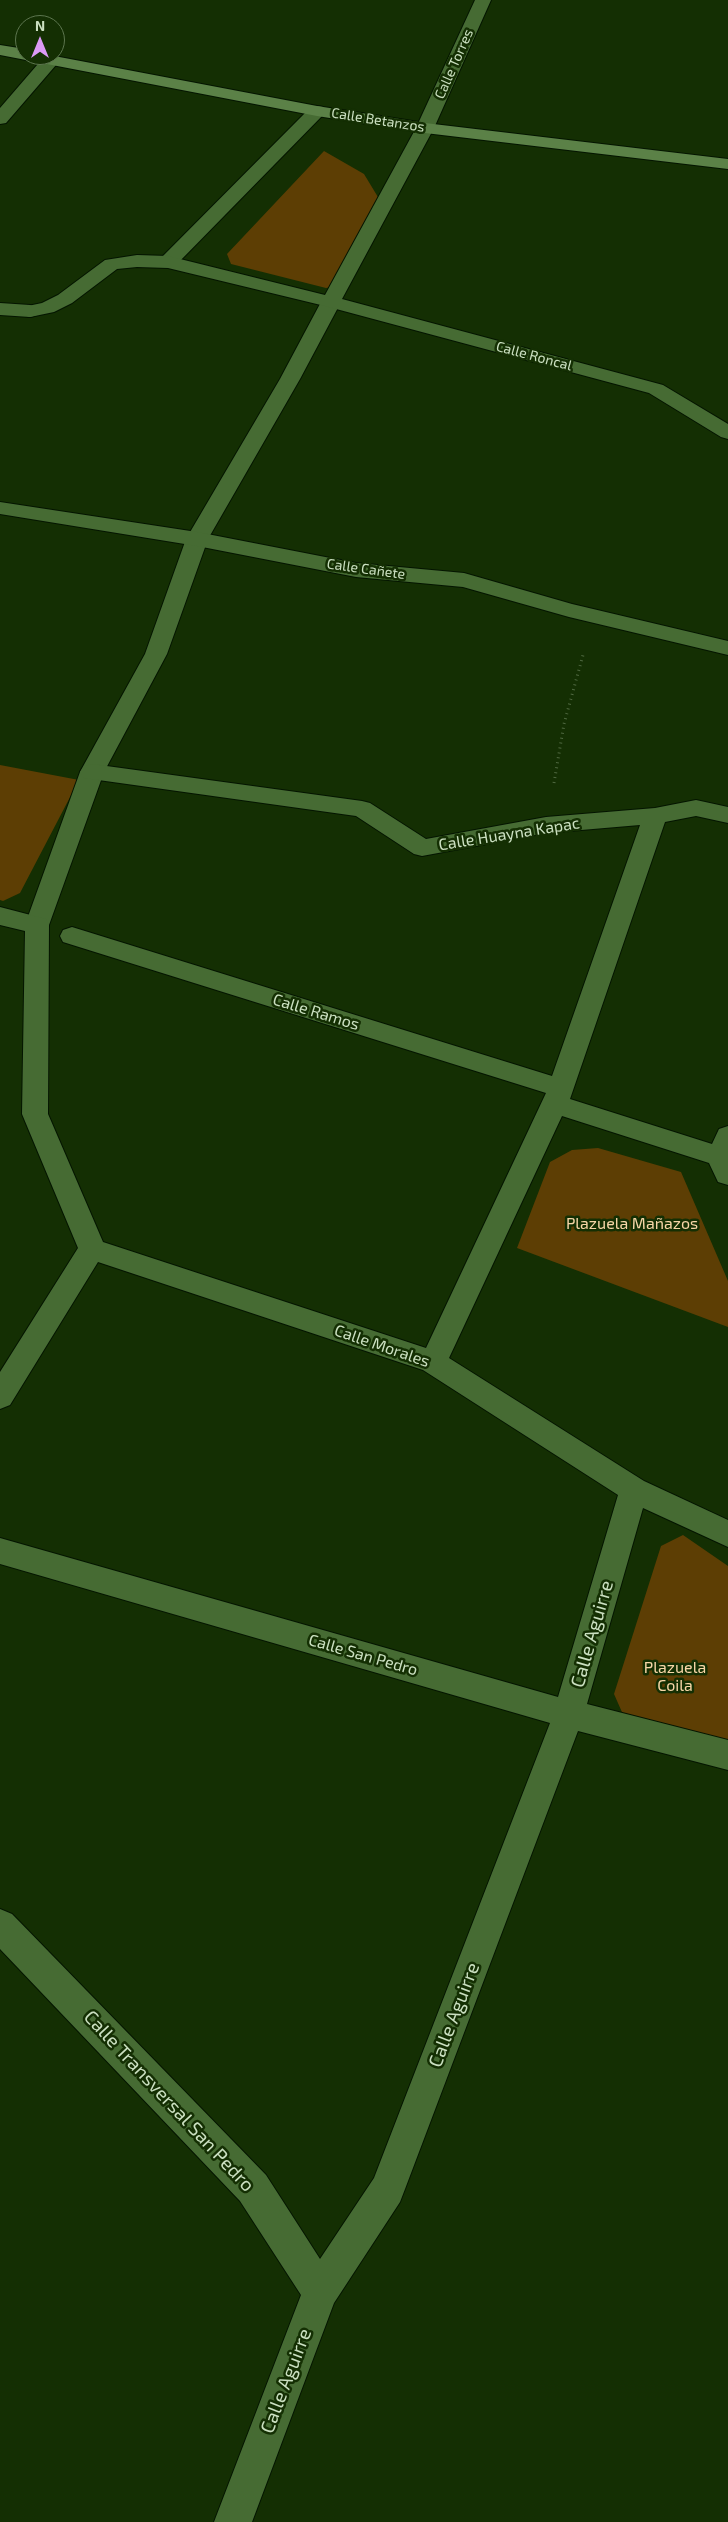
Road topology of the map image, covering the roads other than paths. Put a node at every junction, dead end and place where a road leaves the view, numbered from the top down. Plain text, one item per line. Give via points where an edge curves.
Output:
1 (483, 0) edge
2 (0, 50) edge
3 (15, 52) edge
4 (65, 64) edge
5 (47, 65) edge
6 (317, 111) junction
7 (0, 119) edge
8 (425, 128) junction
9 (728, 164) edge
10 (168, 262) junction
11 (331, 302) junction
12 (0, 309) edge
13 (728, 433) edge
14 (0, 508) edge
15 (197, 539) junction
16 (728, 648) edge
17 (92, 772) junction
18 (728, 815) edge
19 (655, 816) junction
20 (0, 916) edge
21 (38, 925) junction
22 (72, 936) dead end
23 (558, 1096) junction
24 (726, 1157) edge
25 (92, 1249) junction
26 (433, 1362) junction
27 (0, 1397) edge
28 (634, 1490) junction
29 (728, 1534) edge
30 (0, 1551) edge
31 (569, 1714) junction
32 (728, 1755) edge
33 (0, 1925) edge
34 (320, 2292) junction
35 (233, 2522) edge

1 - 8 street, Calle Torres
2 - 3 main road
4 - 6 main road, Calle Betanzos
5 - 7 street
6 - 8 main road, Calle Betanzos
6 - 10 street
8 - 9 main road, Calle Betanzos
8 - 11 street, Calle Torres
10 - 11 street, Calle Roncal
10 - 12 street, Calle Roncal via 112,264 65,299 47,308 30,311
11 - 13 street, Calle Roncal via 656,389
11 - 15 street, Calle Torres
14 - 15 street, Calle Cañete
15 - 16 street, Calle Cañete via 356,570 464,580
15 - 17 street, Calle Torres via 156,654
17 - 19 street, Calle Huayna Kapac via 362,809 422,848 546,825
17 - 21 street, Calle Torres
18 - 19 street, Calle Huayna Kapac via 696,808
19 - 23 street
20 - 21 street
21 - 25 street via 35,1114
22 - 23 street, Calle Ramos
23 - 24 street, Calle Ramos
23 - 26 street
25 - 26 street, Calle Morales
25 - 27 street
26 - 28 street, Calle Morales
28 - 29 street, Calle Morales
28 - 31 street, Calle Aguirre
30 - 31 street, Calle San Pedro
31 - 32 street, Calle San Pedro
31 - 34 street, Calle Aguirre via 387,2189
33 - 34 street, Calle Transversal San Pedro via 253,2188
34 - 35 street, Calle Aguirre

